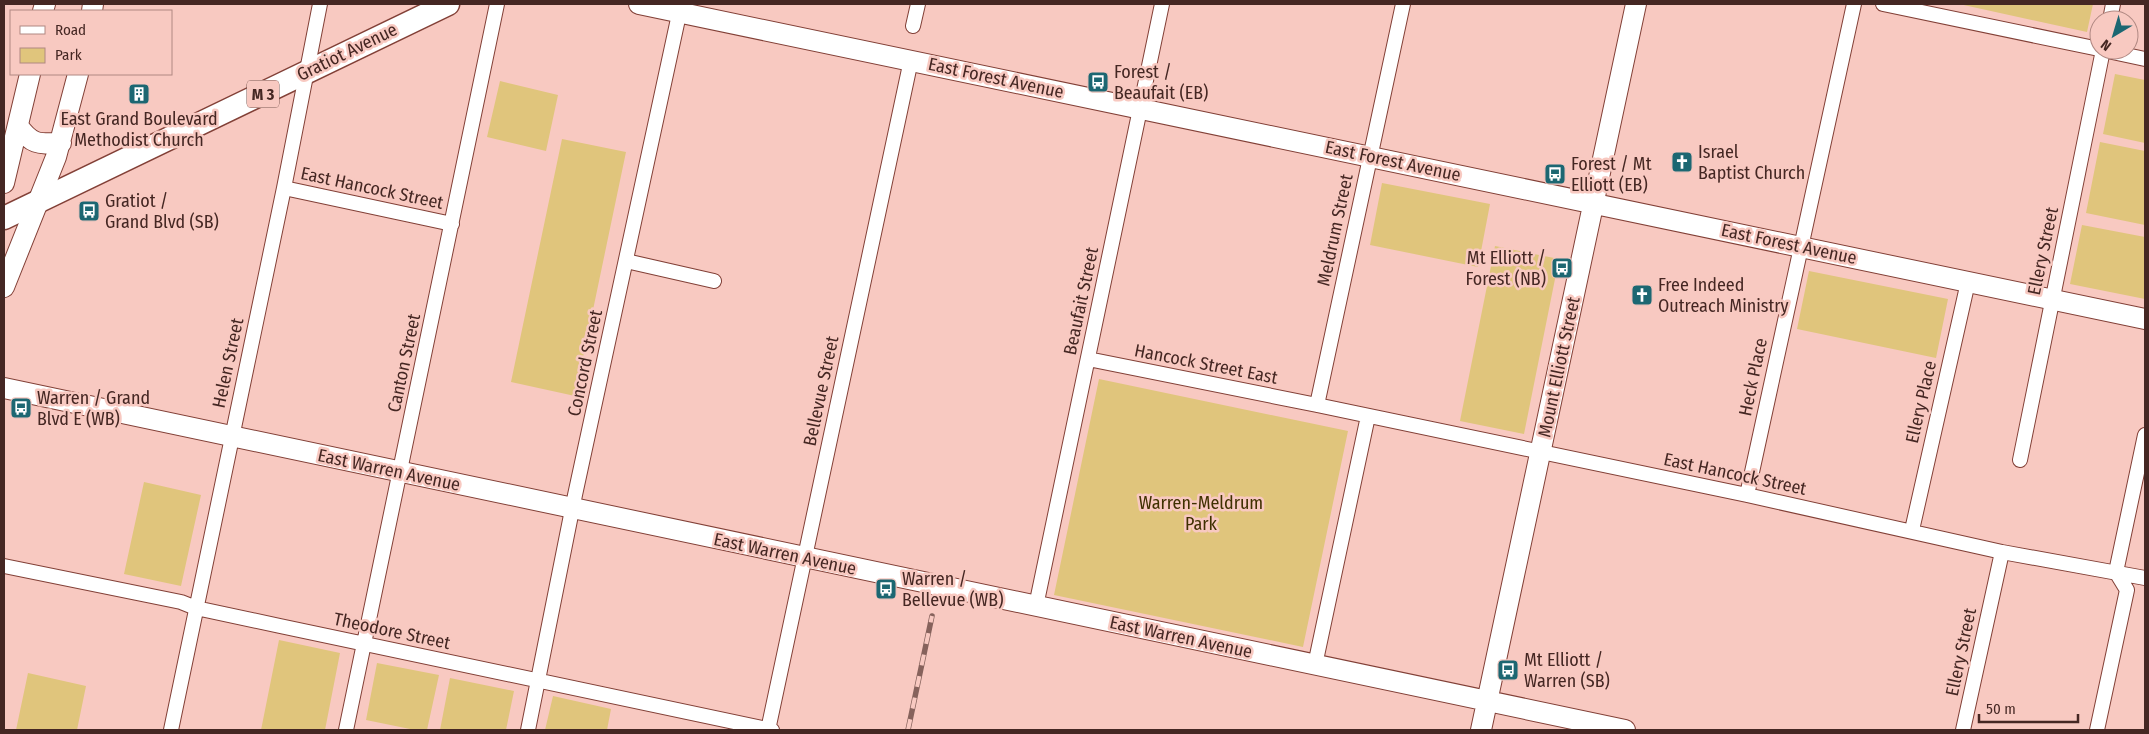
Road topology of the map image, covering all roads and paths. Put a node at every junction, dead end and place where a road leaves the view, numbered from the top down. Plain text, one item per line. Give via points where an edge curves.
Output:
1 (320, 4) edge
2 (448, 4) edge
3 (497, 4) edge
4 (640, 4) edge
5 (918, 4) edge
6 (1162, 4) edge
7 (1403, 4) edge
8 (1636, 4) edge
9 (1854, 4) edge
10 (1884, 4) edge
11 (680, 8) edge
12 (913, 26) dead end
13 (2089, 47) edge
14 (911, 60) junction
15 (2100, 60) edge
16 (307, 72) junction
17 (30, 75) edge
18 (78, 75) edge
19 (1140, 108) junction
20 (18, 126) junction
21 (61, 143) junction
22 (1370, 156) junction
23 (4, 183) edge
24 (284, 188) junction
25 (40, 201) junction
26 (1594, 203) junction
27 (4, 218) edge
28 (452, 224) junction
29 (1800, 246) junction
30 (626, 261) junction
31 (714, 280) dead end
32 (1968, 282) junction
33 (4, 287) edge
34 (2052, 300) junction
35 (2145, 319) edge
36 (1088, 359) junction
37 (4, 388) edge
38 (1317, 405) junction
39 (1368, 416) junction
40 (2145, 435) edge
41 (232, 437) junction
42 (1540, 452) junction
43 (2020, 460) dead end
44 (400, 473) junction
45 (1747, 495) junction
46 (572, 509) junction
47 (1912, 530) junction
48 (2002, 552) junction
49 (805, 558) junction
50 (4, 566) edge
51 (2116, 572) junction
52 (2145, 578) edge
53 (1036, 606) junction
54 (196, 608) junction
55 (364, 644) junction
56 (1315, 665) junction
57 (538, 680) junction
58 (1487, 701) junction
59 (171, 730) edge
60 (346, 730) edge
61 (528, 730) edge
62 (770, 730) edge
63 (1481, 730) edge
64 (1625, 730) edge
65 (1963, 730) edge
66 (2097, 730) edge

1 - 16 street, Helen Street
2 - 16 main road, Gratiot Avenue / M 3
3 - 28 street, Canton Street
4 - 11 main road, East Forest Avenue
5 - 12 street
6 - 19 street, Beaufait Street
7 - 22 street, Meldrum Street
8 - 26 main road, Mount Elliott Street
9 - 29 street, Heck Place
10 - 13 street
11 - 14 main road, East Forest Avenue
11 - 30 street, Concord Street
14 - 19 main road, East Forest Avenue
14 - 49 street, Bellevue Street
15 - 34 street, Ellery Street
16 - 24 street, Helen Street
16 - 25 main road, Gratiot Avenue / M 3
17 - 20 main road
18 - 21 main road
19 - 22 main road, East Forest Avenue
19 - 36 street, Beaufait Street
20 - 21 main road via 27,138 36,143
20 - 23 main road
21 - 25 main road
22 - 26 main road, East Forest Avenue
22 - 38 street, Meldrum Street
24 - 28 street, East Hancock Street
24 - 41 street, Helen Street
25 - 27 main road, Gratiot Avenue / M 3
25 - 33 main road
26 - 29 main road, East Forest Avenue
26 - 42 main road, Mount Elliott Street
28 - 44 street, Canton Street
29 - 32 main road, East Forest Avenue
29 - 45 street, Heck Place
30 - 31 street
30 - 46 street, Concord Street
32 - 34 main road, East Forest Avenue
32 - 47 street, Ellery Place
34 - 35 main road, East Forest Avenue
34 - 43 street, Ellery Street
36 - 38 street, Hancock Street East
36 - 53 street, Beaufait Street
37 - 41 main road, East Warren Avenue
38 - 39 street, East Hancock Street
39 - 42 street, East Hancock Street
39 - 56 street
40 - 51 street
41 - 44 main road, East Warren Avenue
41 - 54 street, Helen Street
42 - 45 street, East Hancock Street
42 - 58 main road, Mount Elliott Street
44 - 46 main road, East Warren Avenue
44 - 55 street, Canton Street
45 - 47 street, East Hancock Street
46 - 49 main road, East Warren Avenue
46 - 57 street, Concord Street
47 - 48 street, East Hancock Street
48 - 51 street, East Hancock Street
48 - 65 street, Ellery Street
49 - 53 main road, East Warren Avenue
49 - 62 street, Bellevue Street
50 - 54 street, Theodore Street
51 - 52 street, East Hancock Street
51 - 66 street via 2126,590
53 - 56 main road, East Warren Avenue
54 - 55 street, Theodore Street
54 - 59 street, Helen Street
55 - 57 street, Theodore Street
55 - 60 street, Canton Street
56 - 58 main road, East Warren Avenue
57 - 61 street, Concord Street
57 - 62 street, Theodore Street
58 - 63 main road, Mount Elliott Street
58 - 64 main road, East Warren Avenue

